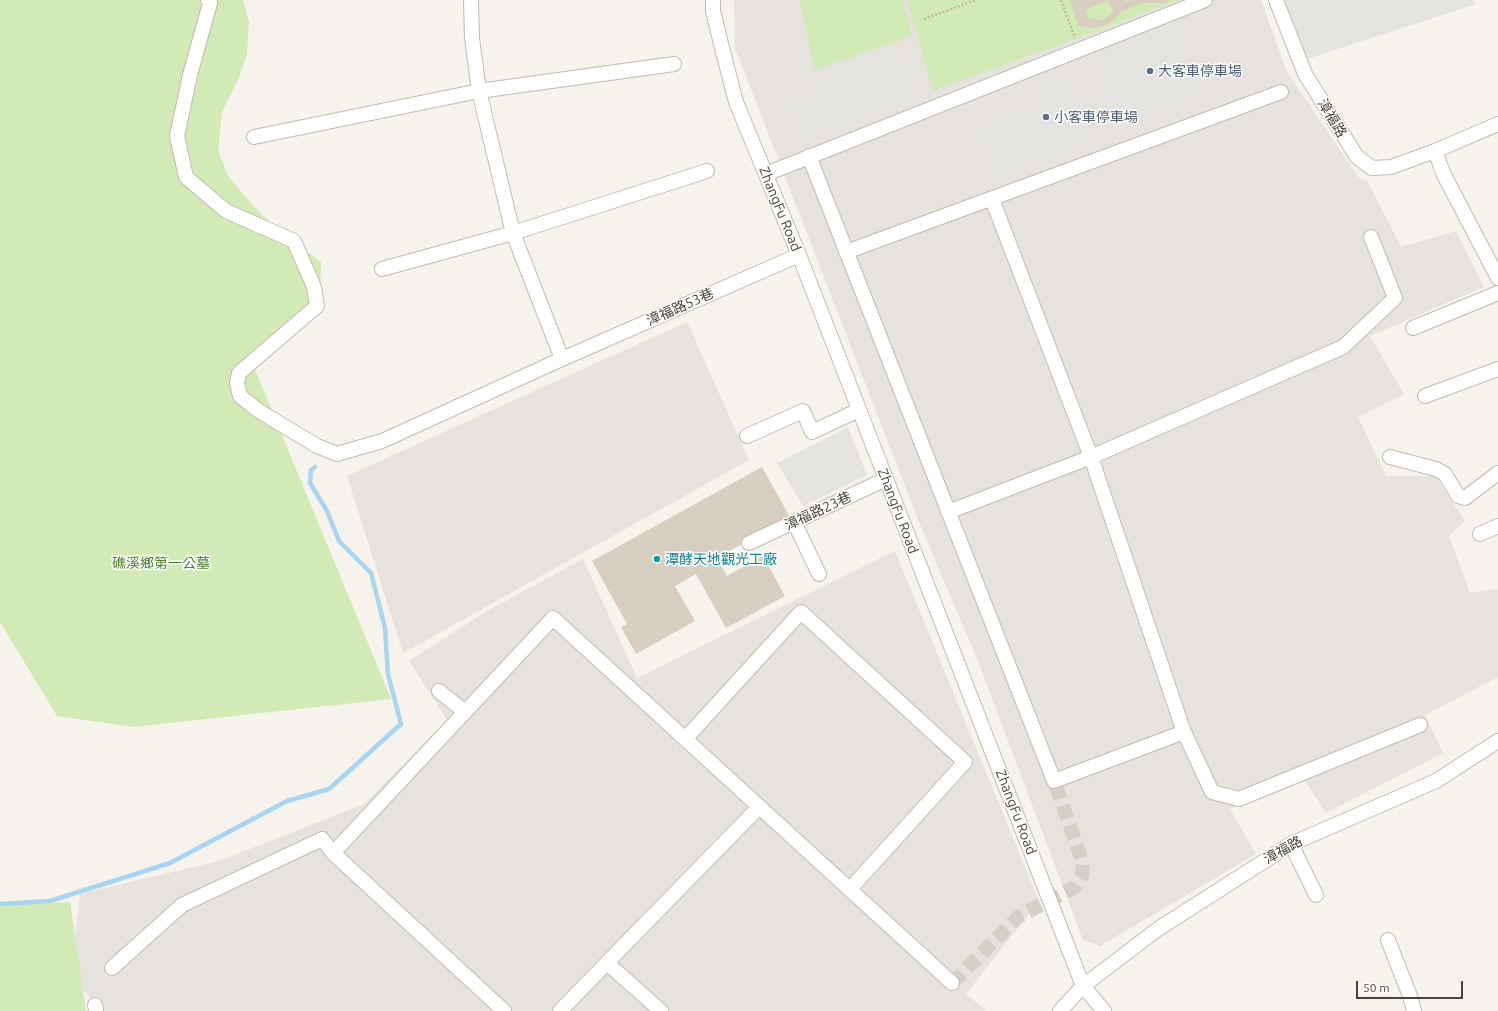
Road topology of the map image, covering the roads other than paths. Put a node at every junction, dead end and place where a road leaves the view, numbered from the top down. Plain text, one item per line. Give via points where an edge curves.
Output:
1 (208, 0) edge
2 (471, 0) edge
3 (713, 0) edge
4 (1204, 0) edge
5 (1276, 0) edge
6 (674, 64) dead end
7 (479, 91) junction
8 (1281, 92) dead end
9 (1498, 124) edge
10 (254, 137) dead end
11 (1435, 151) junction
12 (809, 156) junction
13 (706, 171) dead end
14 (766, 174) junction
15 (992, 199) junction
16 (513, 233) junction
17 (1371, 237) dead end
18 (846, 252) junction
19 (799, 254) junction
20 (382, 269) dead end
21 (1498, 278) edge
22 (1498, 293) edge
23 (1413, 328) dead end
24 (562, 359) junction
25 (1498, 369) edge
26 (1425, 396) dead end
27 (859, 410) junction
28 (747, 436) dead end
29 (1092, 457) junction
30 (1390, 457) dead end
31 (1498, 473) edge
32 (886, 479) junction
33 (948, 512) junction
34 (794, 522) junction
35 (1498, 526) edge
36 (1480, 534) dead end
37 (749, 543) dead end
38 (819, 574) dead end
39 (439, 692) dead end
40 (464, 712) junction
41 (1420, 725) dead end
42 (1184, 732) junction
43 (685, 739) junction
44 (1498, 741) edge
45 (759, 807) junction
46 (1291, 844) junction
47 (333, 853) junction
48 (850, 889) junction
49 (1316, 895) dead end
50 (1388, 940) dead end
51 (608, 962) junction
52 (112, 968) dead end
53 (952, 983) dead end
54 (1083, 986) junction
55 (504, 1011) edge
56 (560, 1011) edge
57 (661, 1011) edge
58 (1060, 1011) edge
59 (1104, 1011) edge
60 (1414, 1011) edge

1 - 24 street, 漳福路53巷 via 210,3 190,75 177,136 186,177 226,211 294,241 314,287 317,306 239,373 237,383 240,396 259,411 317,446 337,454 382,441
2 - 7 street via 472,38
3 - 14 street, ZhangFu Road via 736,102
4 - 12 street
5 - 11 street, 漳福路 via 1305,74 1356,157 1372,168 1391,167
6 - 7 street
7 - 10 street
7 - 16 street
8 - 15 street
9 - 11 street, 漳福路
11 - 21 street via 1444,175
12 - 14 street
12 - 18 street
13 - 16 street
14 - 19 street, ZhangFu Road
15 - 18 street
15 - 29 street
16 - 20 street
16 - 24 street
17 - 29 street via 1395,298 1343,347
18 - 33 street
19 - 24 street, 漳福路53巷
19 - 27 street, ZhangFu Road
22 - 23 street
25 - 26 street
27 - 28 street via 812,432 803,411
27 - 32 street, ZhangFu Road
29 - 33 street
29 - 42 street
30 - 31 street via 1436,469 1445,474 1458,496 1465,498
32 - 34 street, 漳福路23巷
32 - 54 street, ZhangFu Road
33 - 42 street via 1054,781
34 - 37 street, 漳福路23巷
34 - 38 street
35 - 36 street
39 - 40 street
40 - 43 street via 552,618
40 - 47 street
41 - 42 street via 1239,798 1212,792
43 - 45 street
43 - 48 street via 801,612 807,617 965,762
44 - 46 street, 漳福路 via 1436,781
45 - 48 street
45 - 51 street
46 - 49 street
46 - 54 street, 漳福路 via 1158,929
47 - 52 street via 322,839 182,905
47 - 55 street
48 - 53 street
50 - 60 street
51 - 56 street
51 - 57 street
54 - 58 street
54 - 59 street, ZhangFu Road

